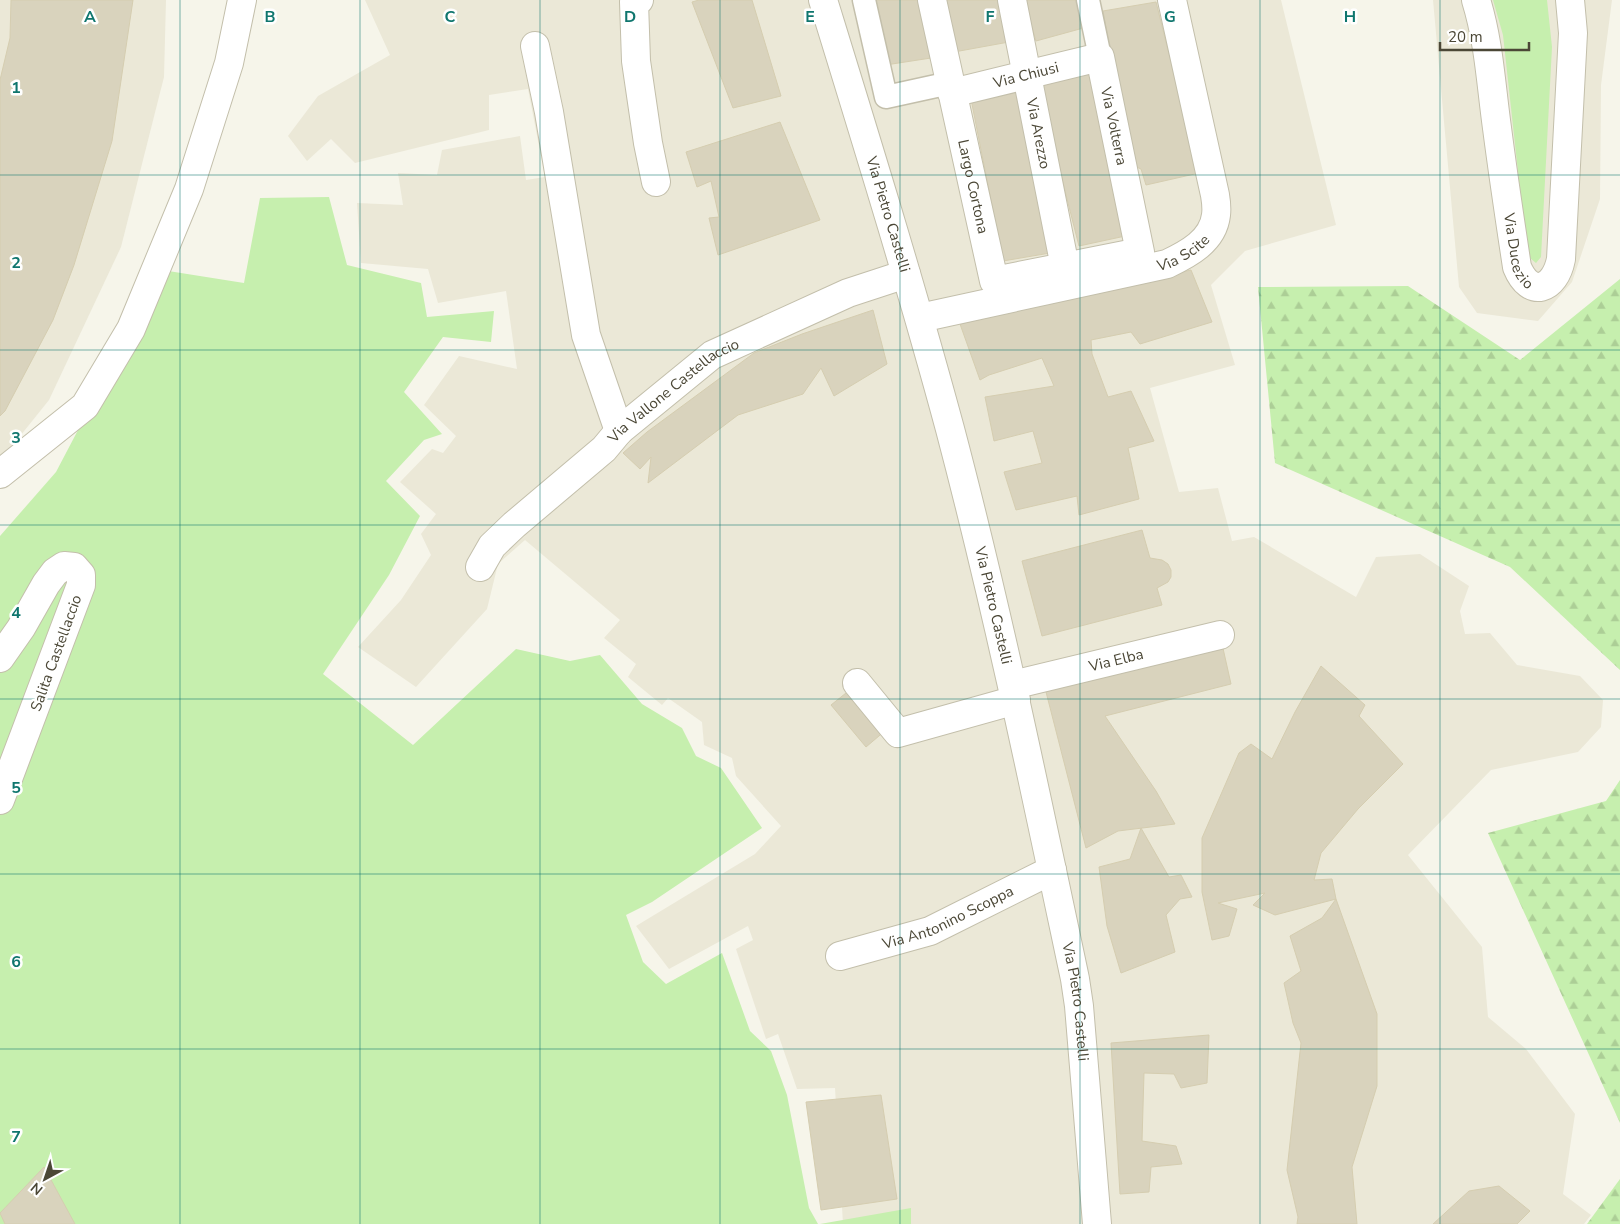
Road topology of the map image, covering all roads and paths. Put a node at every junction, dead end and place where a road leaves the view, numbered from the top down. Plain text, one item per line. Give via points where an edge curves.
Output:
1 (242, 0) edge
2 (823, 0) edge
3 (864, 0) edge
4 (932, 0) edge
5 (1012, 0) edge
6 (1088, 0) edge
7 (1172, 0) edge
8 (1476, 0) edge
9 (1570, 0) edge
10 (636, 1) edge
11 (535, 46) dead end
12 (1100, 57) junction
13 (1026, 74) junction
14 (951, 88) junction
15 (656, 182) dead end
16 (1065, 267) junction
17 (906, 274) junction
18 (920, 318) junction
19 (618, 431) junction
20 (0, 474) edge
21 (480, 567) dead end
22 (1220, 635) dead end
23 (0, 658) edge
24 (857, 683) dead end
25 (1015, 692) junction
26 (0, 800) edge
27 (1052, 870) junction
28 (840, 956) dead end
29 (1097, 1224) edge

1 - 20 street via 229,63 189,189 131,329 85,406
2 - 17 street, Via Pietro Castelli
3 - 14 street via 886,97
4 - 14 street, Largo Cortona
5 - 13 street, Via Arezzo
6 - 12 street, Via Volterra
7 - 18 street, Via Scite via 1215,194 1217,214 1206,238 1167,264
8 - 9 street, Via Ducezio via 1485,31 1517,267 1528,284 1542,287 1556,278 1561,259 1573,33
10 - 15 street via 636,61
11 - 19 street via 586,335
12 - 13 street, Via Chiusi
12 - 16 street, Via Volterra via 1140,252
13 - 14 street, Via Chiusi
13 - 16 street, Via Arezzo
14 - 16 street, Largo Cortona via 994,281
17 - 18 street, Via Pietro Castelli
17 - 19 street, Via Vallone Castellaccio via 848,293 712,354
18 - 25 street, Via Pietro Castelli
19 - 21 street, Via Vallone Castellaccio via 604,449 492,546
22 - 25 street, Via Elba
23 - 26 street, Salita Castellaccio via 55,572 64,566 74,566 81,575 81,585
24 - 25 street, Via Elba via 898,733
25 - 27 street, Via Pietro Castelli
27 - 28 street, Via Antonino Scoppa via 930,931
27 - 29 street, Via Pietro Castelli via 1079,1006

